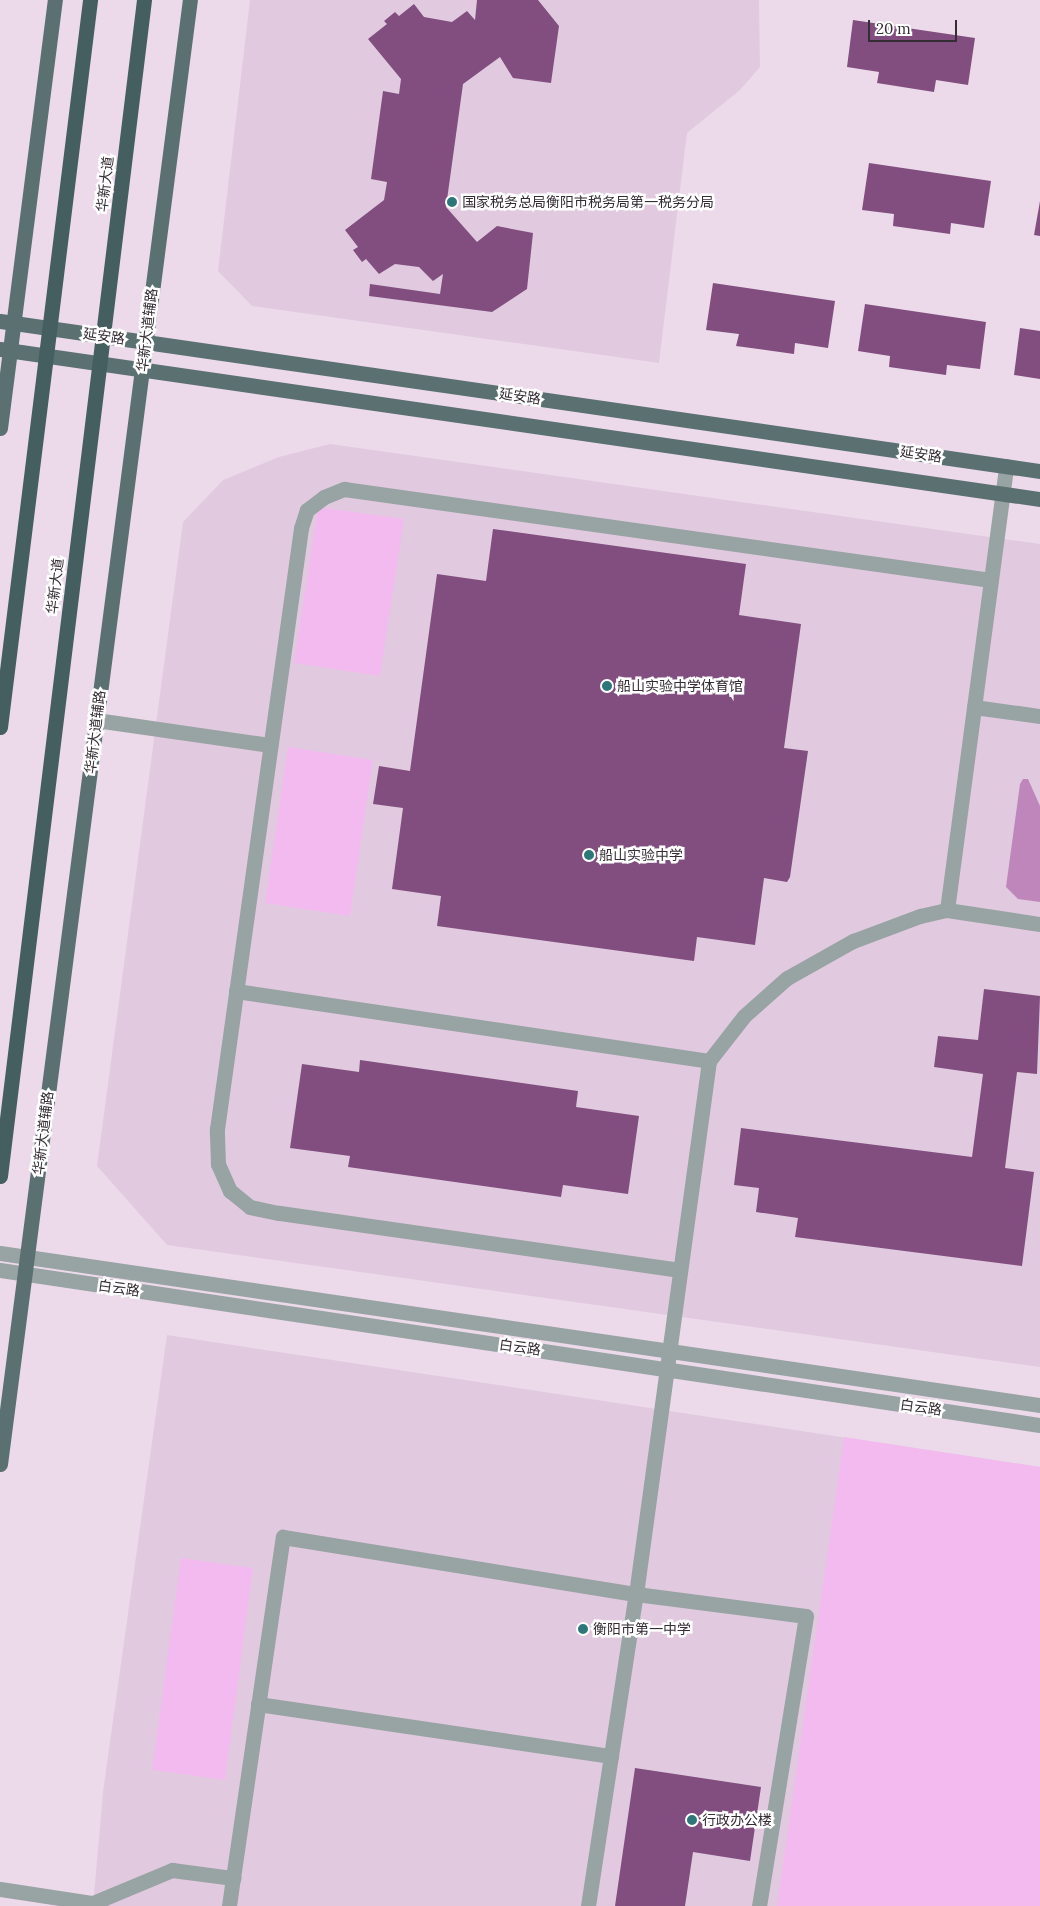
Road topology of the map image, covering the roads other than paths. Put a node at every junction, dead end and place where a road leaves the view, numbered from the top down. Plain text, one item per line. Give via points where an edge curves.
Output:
1 (55, 0) edge
2 (90, 0) edge
3 (144, 0) edge
4 (190, 0) edge
5 (7, 322) edge
6 (48, 328) junction
7 (102, 335) junction
8 (145, 342) junction
9 (5, 350) edge
10 (45, 355) junction
11 (99, 363) junction
12 (142, 369) junction
13 (0, 428) edge
14 (1006, 466) junction
15 (1040, 471) edge
16 (1002, 493) junction
17 (1040, 499) edge
18 (991, 580) junction
19 (974, 708) junction
20 (1040, 716) edge
21 (96, 720) junction
22 (0, 727) edge
23 (270, 745) junction
24 (947, 910) junction
25 (1040, 924) edge
26 (236, 992) junction
27 (709, 1061) junction
28 (0, 1176) edge
29 (0, 1253) edge
30 (27, 1257) junction
31 (0, 1270) edge
32 (680, 1270) junction
33 (25, 1274) junction
34 (669, 1351) junction
35 (666, 1369) junction
36 (1040, 1405) edge
37 (1040, 1425) edge
38 (0, 1464) edge
39 (636, 1594) junction
40 (258, 1704) junction
41 (611, 1756) junction
42 (232, 1878) junction
43 (0, 1889) edge
44 (94, 1905) edge
45 (228, 1906) edge
46 (588, 1906) edge
47 (759, 1906) edge

1 - 5 main road
2 - 6 highway
3 - 7 highway, 华新大道
4 - 8 main road, 华新大道辅路
5 - 6 main road, 延安路
5 - 9 main road
6 - 7 main road, 延安路
6 - 10 highway
7 - 8 main road, 延安路
7 - 11 highway, 华新大道
8 - 12 main road, 华新大道辅路
8 - 14 main road, 延安路
9 - 10 main road, 延安路
9 - 13 main road
10 - 11 main road, 延安路
10 - 22 highway
11 - 12 main road, 延安路
11 - 28 highway, 华新大道
12 - 16 main road, 延安路
12 - 21 main road, 华新大道辅路
14 - 15 main road, 延安路
14 - 16 street
16 - 17 main road, 延安路
16 - 18 street
18 - 19 street
18 - 23 street via 344,489 324,497 307,510 301,528
19 - 20 street
19 - 24 street
21 - 23 street
21 - 30 main road, 华新大道辅路
23 - 26 street
24 - 25 street
24 - 27 street via 920,916 853,941 787,978 744,1016
26 - 27 street
26 - 32 street via 217,1129 218,1164 230,1191 250,1207
27 - 32 street
29 - 30 street, 白云路
30 - 33 main road, 华新大道辅路
30 - 34 street, 白云路
31 - 33 street, 白云路
32 - 34 street
33 - 35 street, 白云路
33 - 38 main road, 华新大道辅路
34 - 35 street
34 - 36 street, 白云路
35 - 37 street, 白云路
35 - 39 street
39 - 40 street via 283,1537
39 - 41 street
39 - 47 street via 806,1616
40 - 41 street
40 - 42 street
41 - 46 street
42 - 44 street via 172,1870
42 - 45 street
43 - 44 street

